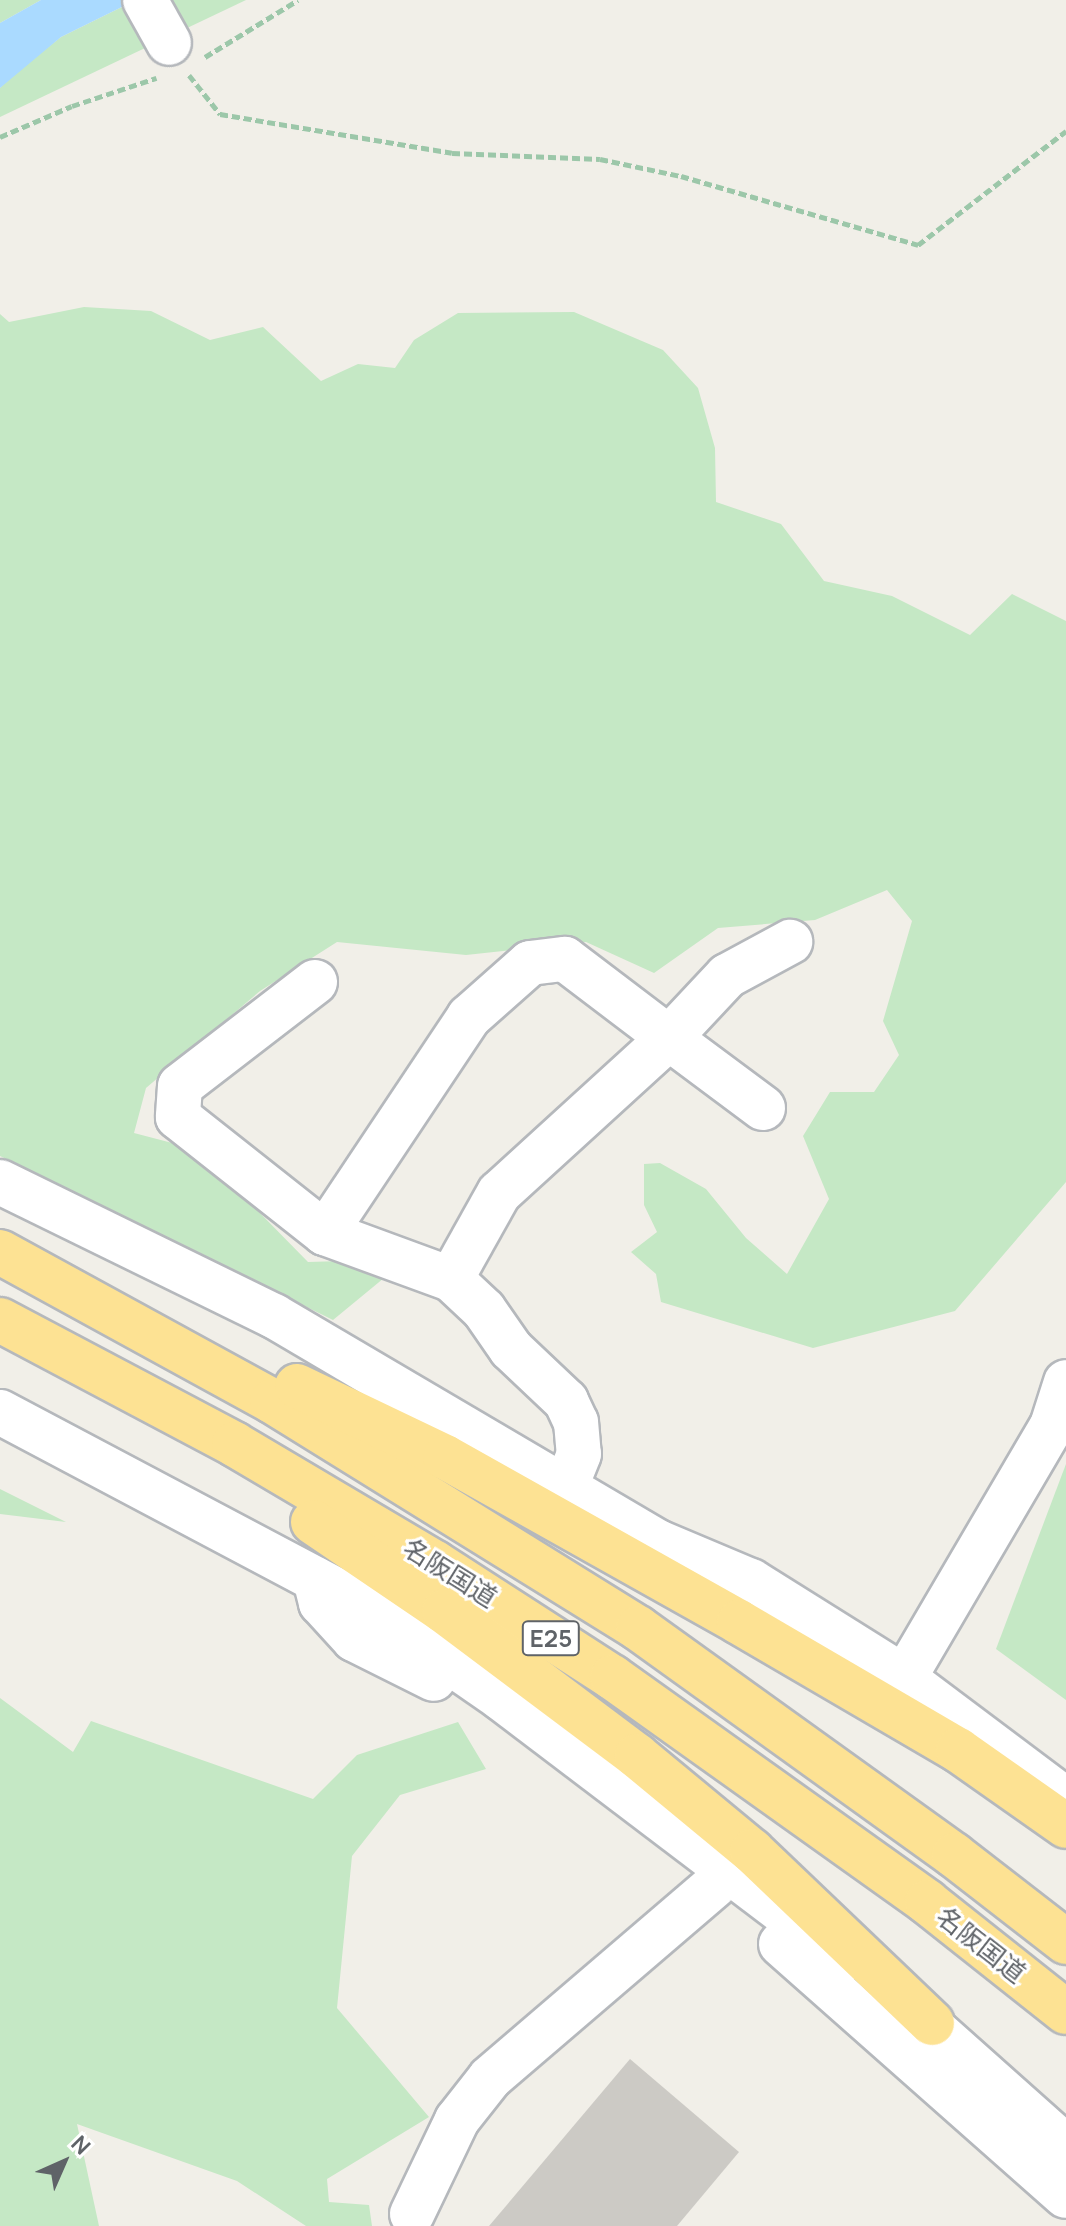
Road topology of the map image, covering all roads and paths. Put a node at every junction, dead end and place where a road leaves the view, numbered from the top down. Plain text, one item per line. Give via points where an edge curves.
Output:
1 (145, 0) edge
2 (169, 43) joint
3 (1066, 131) edge
4 (790, 942) dead end
5 (315, 982) dead end
6 (669, 1038) junction
7 (763, 1108) dead end
8 (0, 1182) edge
9 (325, 1233) junction
10 (0, 1252) edge
11 (451, 1279) junction
12 (64, 1283) junction
13 (0, 1320) edge
14 (0, 1343) edge
15 (1066, 1382) edge
16 (0, 1412) edge
17 (567, 1484) junction
18 (314, 1576) junction
19 (898, 1674) junction
20 (1066, 1800) edge
21 (1066, 1826) edge
22 (715, 1885) junction
23 (1066, 1942) edge
24 (1066, 2012) edge
25 (932, 2023) junction
26 (1066, 2147) edge
27 (1066, 2196) edge
28 (412, 2214) dead end

1 - 2 street
2 - 3 path via 220,114 452,153 600,159 695,180 918,245
4 - 6 street via 727,976
5 - 9 street via 180,1086 178,1117
6 - 7 street
6 - 9 street via 565,959 530,963 469,1017
6 - 11 street via 499,1193
8 - 17 street via 274,1316
9 - 11 street
10 - 12 highway, 名阪国道 / E25
11 - 17 street via 484,1310 511,1349 566,1401 576,1422 579,1454
12 - 21 highway via 445,1457 867,1695
12 - 23 highway, 名阪国道 / E25 via 439,1501 638,1628 929,1836
13 - 24 highway, 名阪国道 / E25 via 247,1452 435,1563 612,1677 927,1902
14 - 25 highway via 196,1449 444,1611 637,1756 752,1851
15 - 19 street via 1052,1426
16 - 18 street
17 - 19 street via 658,1542 751,1581
18 - 22 street via 321,1603 354,1639 482,1709
18 - 25 street via 374,1610 501,1698
19 - 20 street
22 - 27 street
22 - 28 street via 490,2078 457,2120
25 - 26 street

